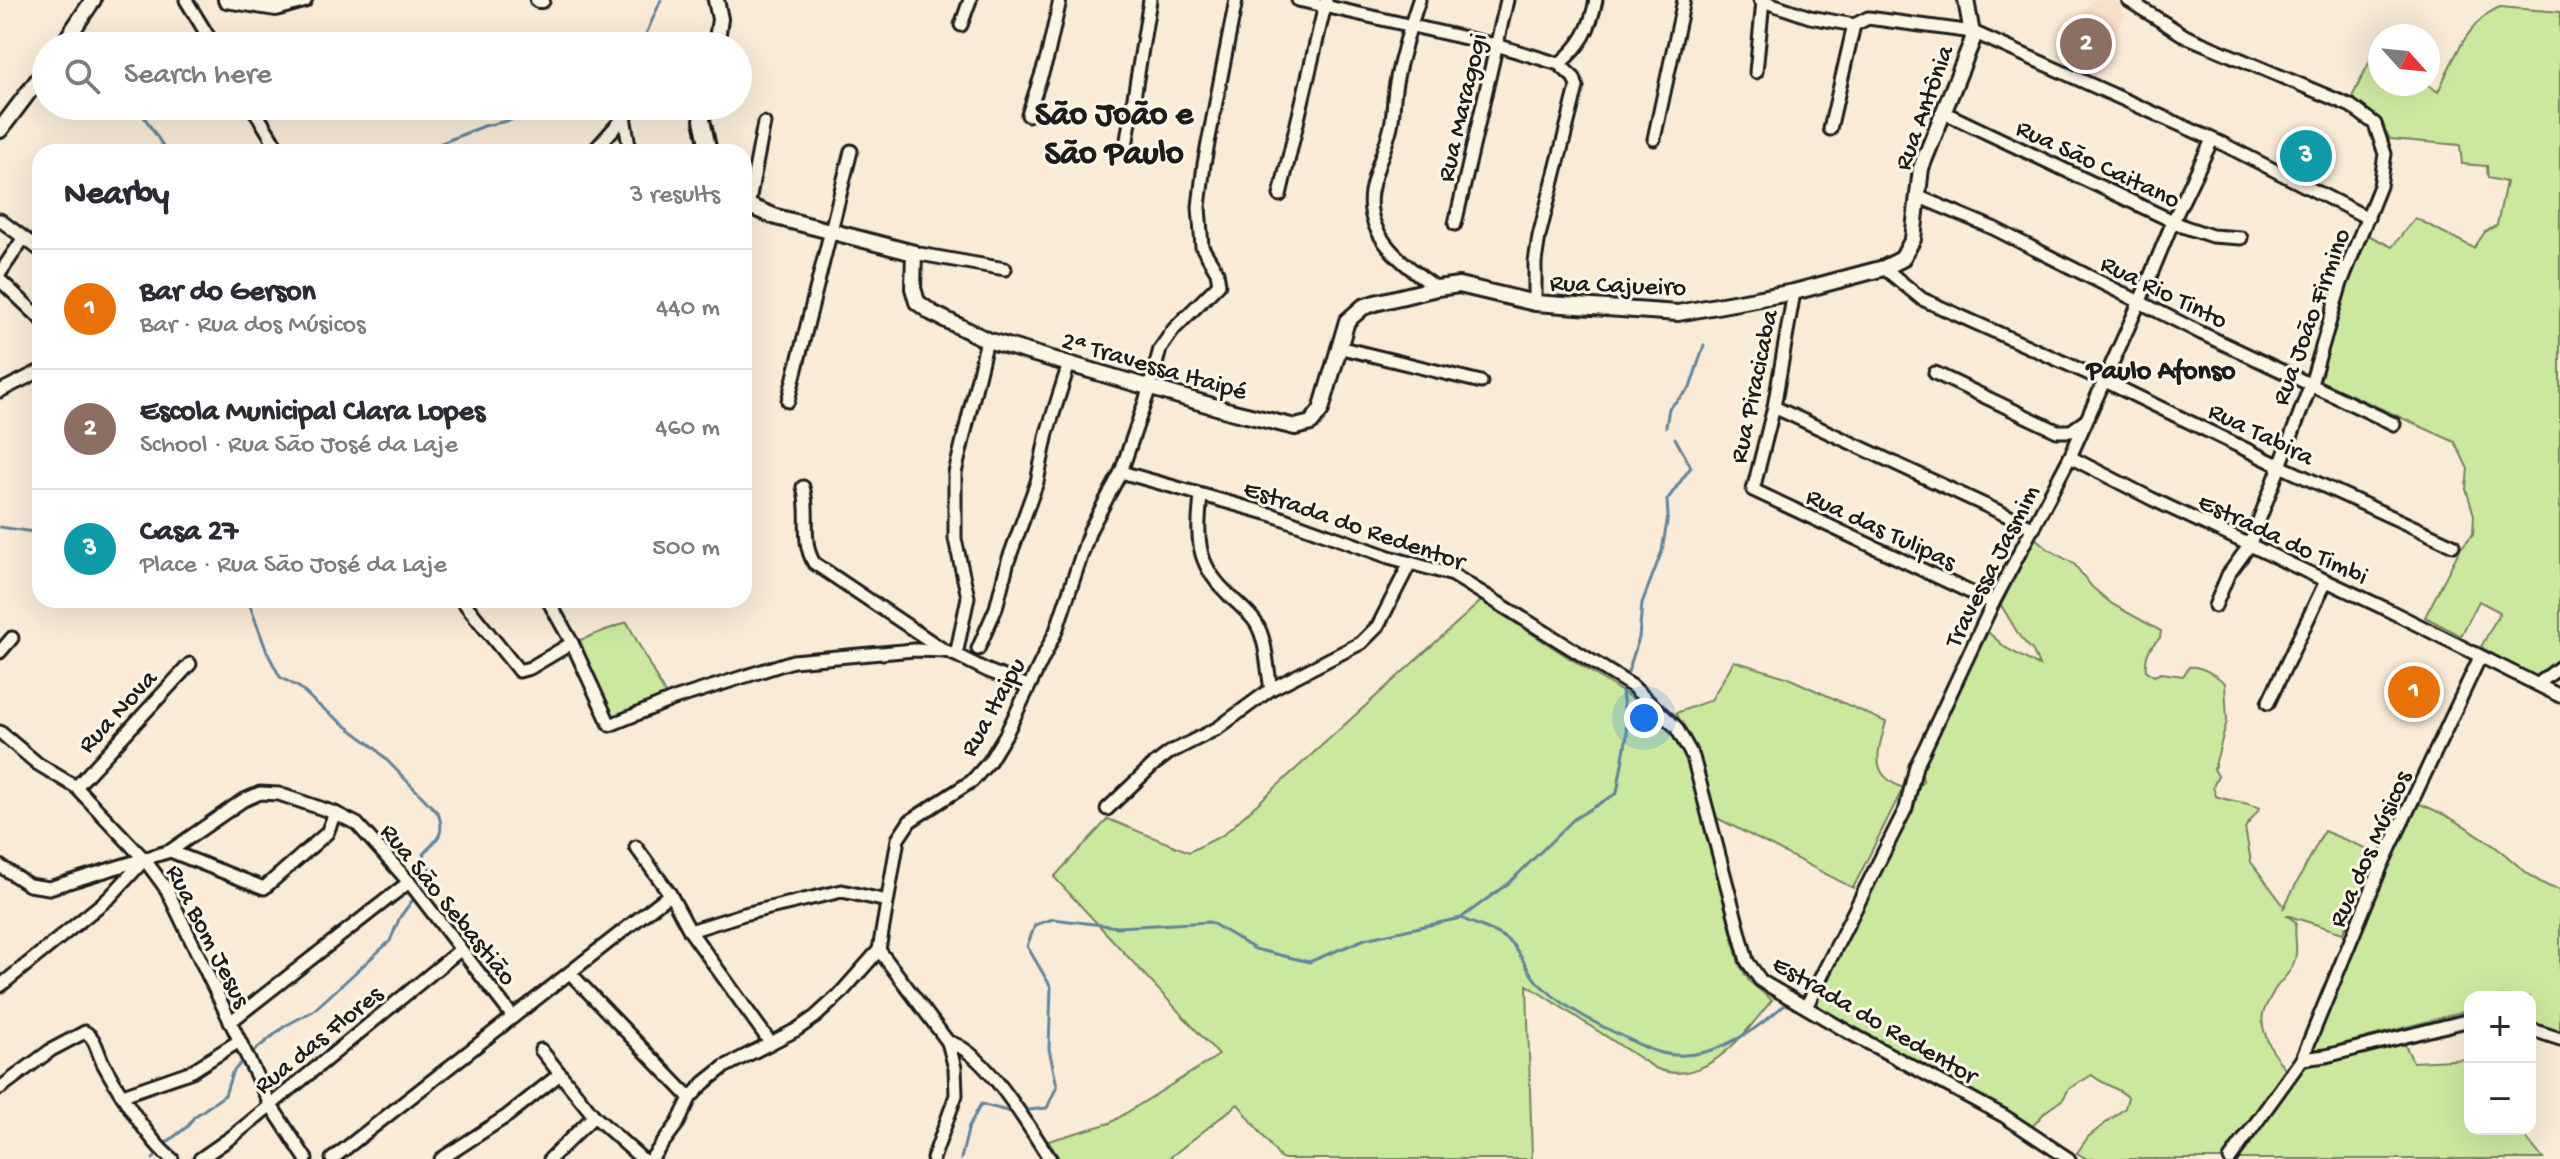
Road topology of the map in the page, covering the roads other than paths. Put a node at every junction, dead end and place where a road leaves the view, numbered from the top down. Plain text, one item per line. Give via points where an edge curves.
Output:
1 (93, 0) edge
2 (186, 0) edge
3 (226, 0) edge
4 (304, 0) edge
5 (716, 0) edge
6 (970, 0) edge
7 (1060, 0) edge
8 (1150, 0) edge
9 (1236, 0) edge
10 (1298, 0) edge
11 (1419, 0) edge
12 (1507, 0) edge
13 (1596, 0) edge
14 (1684, 0) edge
15 (1966, 0) edge
16 (2128, 0) edge
17 (1762, 1) edge
18 (1325, 3) edge
19 (961, 25) dead end
20 (1410, 25) junction
21 (1854, 25) junction
22 (71, 32) edge
23 (205, 32) edge
24 (718, 32) edge
25 (1973, 32) junction
26 (1496, 45) junction
27 (1559, 64) junction
28 (1756, 72) dead end
29 (32, 88) edge
30 (1943, 112) junction
31 (1028, 115) dead end
32 (261, 120) edge
33 (621, 120) edge
34 (625, 120) edge
35 (702, 120) edge
36 (764, 123) dead end
37 (1830, 129) dead end
38 (0, 130) edge
39 (1654, 139) dead end
40 (2212, 140) junction
41 (275, 144) edge
42 (600, 144) edge
43 (629, 144) edge
44 (707, 144) edge
45 (1126, 146) dead end
46 (851, 151) dead end
47 (752, 178) edge
48 (1280, 195) dead end
49 (1917, 196) junction
50 (752, 208) edge
51 (2368, 218) junction
52 (0, 220) edge
53 (2173, 221) junction
54 (1455, 224) dead end
55 (830, 232) junction
56 (2241, 238) dead end
57 (23, 239) junction
58 (32, 245) edge
59 (914, 253) junction
60 (1884, 268) junction
61 (1005, 269) dead end
62 (0, 273) edge
63 (0, 280) edge
64 (1437, 288) junction
65 (1794, 292) junction
66 (2140, 301) junction
67 (1535, 303) junction
68 (32, 310) edge
69 (987, 340) junction
70 (1338, 347) junction
71 (1069, 364) junction
72 (1935, 373) dead end
73 (32, 375) edge
74 (2103, 380) junction
75 (1481, 382) dead end
76 (2311, 384) junction
77 (1150, 387) junction
78 (0, 391) edge
79 (788, 401) dead end
80 (1774, 407) junction
81 (2085, 421) junction
82 (2394, 424) dead end
83 (2070, 457) junction
84 (2280, 466) junction
85 (1121, 472) junction
86 (803, 487) dead end
87 (1753, 490) joint
88 (1201, 496) junction
89 (2034, 528) junction
90 (2453, 545) dead end
91 (2249, 546) junction
92 (1410, 563) junction
93 (2326, 581) junction
94 (1993, 603) junction
95 (2215, 606) dead end
96 (468, 608) edge
97 (552, 608) edge
98 (12, 638) dead end
99 (572, 643) junction
100 (978, 649) dead end
101 (0, 652) edge
102 (951, 653) junction
103 (2480, 657) junction
104 (190, 664) dead end
105 (2560, 667) edge
106 (2538, 684) junction
107 (1028, 686) junction
108 (1271, 689) junction
109 (2560, 696) edge
110 (2268, 703) dead end
111 (0, 732) edge
112 (76, 787) junction
113 (1107, 809) dead end
114 (335, 813) junction
115 (636, 847) dead end
116 (170, 851) junction
117 (145, 860) junction
118 (0, 866) edge
119 (11, 875) junction
120 (409, 882) junction
121 (0, 883) edge
122 (670, 894) junction
123 (887, 901) junction
124 (690, 931) junction
125 (460, 950) junction
126 (879, 950) junction
127 (570, 973) junction
128 (0, 986) edge
129 (1806, 1007) junction
130 (513, 1017) junction
131 (230, 1022) junction
132 (2464, 1022) edge
133 (2536, 1031) edge
134 (2560, 1039) edge
135 (239, 1041) junction
136 (770, 1042) junction
137 (948, 1042) junction
138 (541, 1050) dead end
139 (2302, 1059) junction
140 (560, 1074) junction
141 (0, 1088) edge
142 (123, 1095) junction
143 (690, 1098) junction
144 (270, 1104) junction
145 (594, 1116) junction
146 (172, 1159) edge
147 (200, 1159) edge
148 (306, 1159) edge
149 (332, 1159) edge
150 (441, 1159) edge
151 (550, 1159) edge
152 (642, 1159) edge
153 (651, 1159) edge
154 (933, 1159) edge
155 (1050, 1159) edge
156 (2069, 1159) edge
157 (2230, 1159) edge

1 - 22 street
2 - 23 street
3 - 4 street via 276,8
5 - 24 street
6 - 19 street
7 - 31 street
8 - 45 street
9 - 77 street, Rua Itaipu via 1199,207 1202,247 1219,284 1167,337
10 - 18 street
11 - 20 street
12 - 26 street, Rua Maragogi
13 - 27 street via 1585,37
14 - 39 street
15 - 25 street, Rua Antônia
16 - 51 street, Rua João Firmino via 2185,36 2342,102 2375,124 2384,168
17 - 21 street
17 - 28 street
18 - 20 street
18 - 48 street
20 - 26 street
20 - 64 street via 1374,183 1372,219 1415,273
21 - 25 street via 1868,18
21 - 37 street
25 - 30 street, Rua Antônia
25 - 40 street
26 - 27 street
26 - 54 street, Rua Maragogi
27 - 67 street via 1577,87 1539,236
29 - 38 street
30 - 49 street, Rua Antônia via 1921,168
30 - 53 street, Rua São Caitano
32 - 41 street
33 - 42 street
34 - 43 street
35 - 44 street
36 - 47 street
40 - 51 street
40 - 53 street, Travessa Jasmim
46 - 55 street
49 - 60 street, Rua Antônia via 1907,253
49 - 66 street, Rua Rio Tinto
50 - 55 street
51 - 76 street, Rua João Firmino via 2341,283
52 - 57 street
53 - 56 street, Rua São Caitano via 2199,232
53 - 66 street, Travessa Jasmim
55 - 59 street
55 - 79 street
57 - 58 street
57 - 62 street
59 - 61 street
59 - 69 street, 2ª Travessa Itaipé via 917,302
60 - 65 street
60 - 74 street, Rua Tabira via 1922,299
63 - 68 street
64 - 67 street, 2ª Travessa Itaipé via 1459,285
64 - 70 street, 2ª Travessa Itaipé via 1363,307 1347,321
65 - 67 street, Rua Cajueiro via 1678,313
65 - 80 street, Rua Piracicaba
66 - 74 street, Travessa Jasmim
66 - 76 street, Rua Rio Tinto
69 - 71 street, 2ª Travessa Itaipé
69 - 102 street via 955,473 955,539 968,597
70 - 75 street
70 - 77 street, 2ª Travessa Itaipé via 1321,410 1303,426
71 - 77 street, 2ª Travessa Itaipé
71 - 100 street via 1037,482
72 - 81 street via 2057,431 2071,431
73 - 78 street
74 - 81 street, Travessa Jasmim
74 - 84 street, Rua Tabira
76 - 82 street, Rua Rio Tinto
76 - 84 street, Rua João Firmino
77 - 85 street, Rua Itaipu
80 - 87 street, Rua Piracicaba
80 - 89 street
81 - 83 street, Travessa Jasmim
83 - 89 street, Travessa Jasmim
83 - 91 street, Estrada do Timbi
84 - 90 street, Rua Tabira
84 - 91 street, Rua João Firmino
85 - 88 street, Estrada do Redentor
85 - 107 street, Rua Itaipu via 1090,530 1056,631
86 - 102 street via 807,547 814,563
87 - 94 street, Rua das Tulipas
88 - 92 street, Estrada do Redentor
88 - 108 street via 1198,522 1204,565 1256,623
89 - 94 street, Travessa Jasmim
91 - 93 street, Estrada do Timbi
91 - 95 street, Rua João Firmino
92 - 108 street via 1370,636
92 - 129 street, Estrada do Redentor via 1465,582 1632,686 1676,727 1700,782 1747,961 1761,981
93 - 103 street, Estrada do Timbi
93 - 110 street
94 - 129 street, Travessa Jasmim via 1916,766 1906,808
96 - 99 street via 519,671
97 - 99 street
98 - 101 street
99 - 102 street via 610,725 793,661 914,650
102 - 107 street
103 - 106 street, Estrada do Timbi
103 - 139 street, Rua dos Músicos via 2381,867
104 - 112 street, Rua Nova
105 - 106 street
106 - 109 street, Estrada do Timbi
107 - 123 street, Rua Itaipu via 989,762 972,781 920,813 903,831
108 - 113 street via 1218,728 1161,759
111 - 112 street, Rua Bom Jesus
112 - 117 street, Rua Bom Jesus
114 - 116 street, Rua São Sebastião via 260,793
114 - 116 street via 327,833 264,888
114 - 120 street, Rua São Sebastião via 357,824
115 - 122 street
116 - 117 street, Rua São Sebastião
117 - 119 street, Rua São Sebastião via 49,888
117 - 128 street via 110,897
117 - 131 street, Rua Bom Jesus via 167,890
118 - 119 street, Rua São Sebastião
119 - 121 street
120 - 125 street, Rua São Sebastião
120 - 131 street
122 - 124 street
122 - 127 street
123 - 124 street via 842,891
123 - 126 street, Rua Itaipu
124 - 136 street
125 - 130 street, Rua São Sebastião
125 - 144 street, Rua das Flores
126 - 136 street via 815,1017
126 - 137 street
127 - 130 street
127 - 143 street
129 - 156 street, Estrada do Redentor via 2004,1116
130 - 149 street
131 - 135 street, Rua Bom Jesus
132 - 139 street
133 - 134 street
135 - 142 street via 192,1071
135 - 144 street, Rua Bom Jesus
136 - 143 street via 724,1067
137 - 154 street via 956,1095
137 - 155 street via 963,1047 991,1076
138 - 140 street
139 - 157 street, Rua dos Músicos
140 - 145 street
140 - 150 street
141 - 142 street via 85,1032 94,1039
142 - 146 street via 156,1145
143 - 153 street
144 - 147 street, Rua das Flores
144 - 148 street, Rua Bom Jesus
145 - 151 street
145 - 152 street

